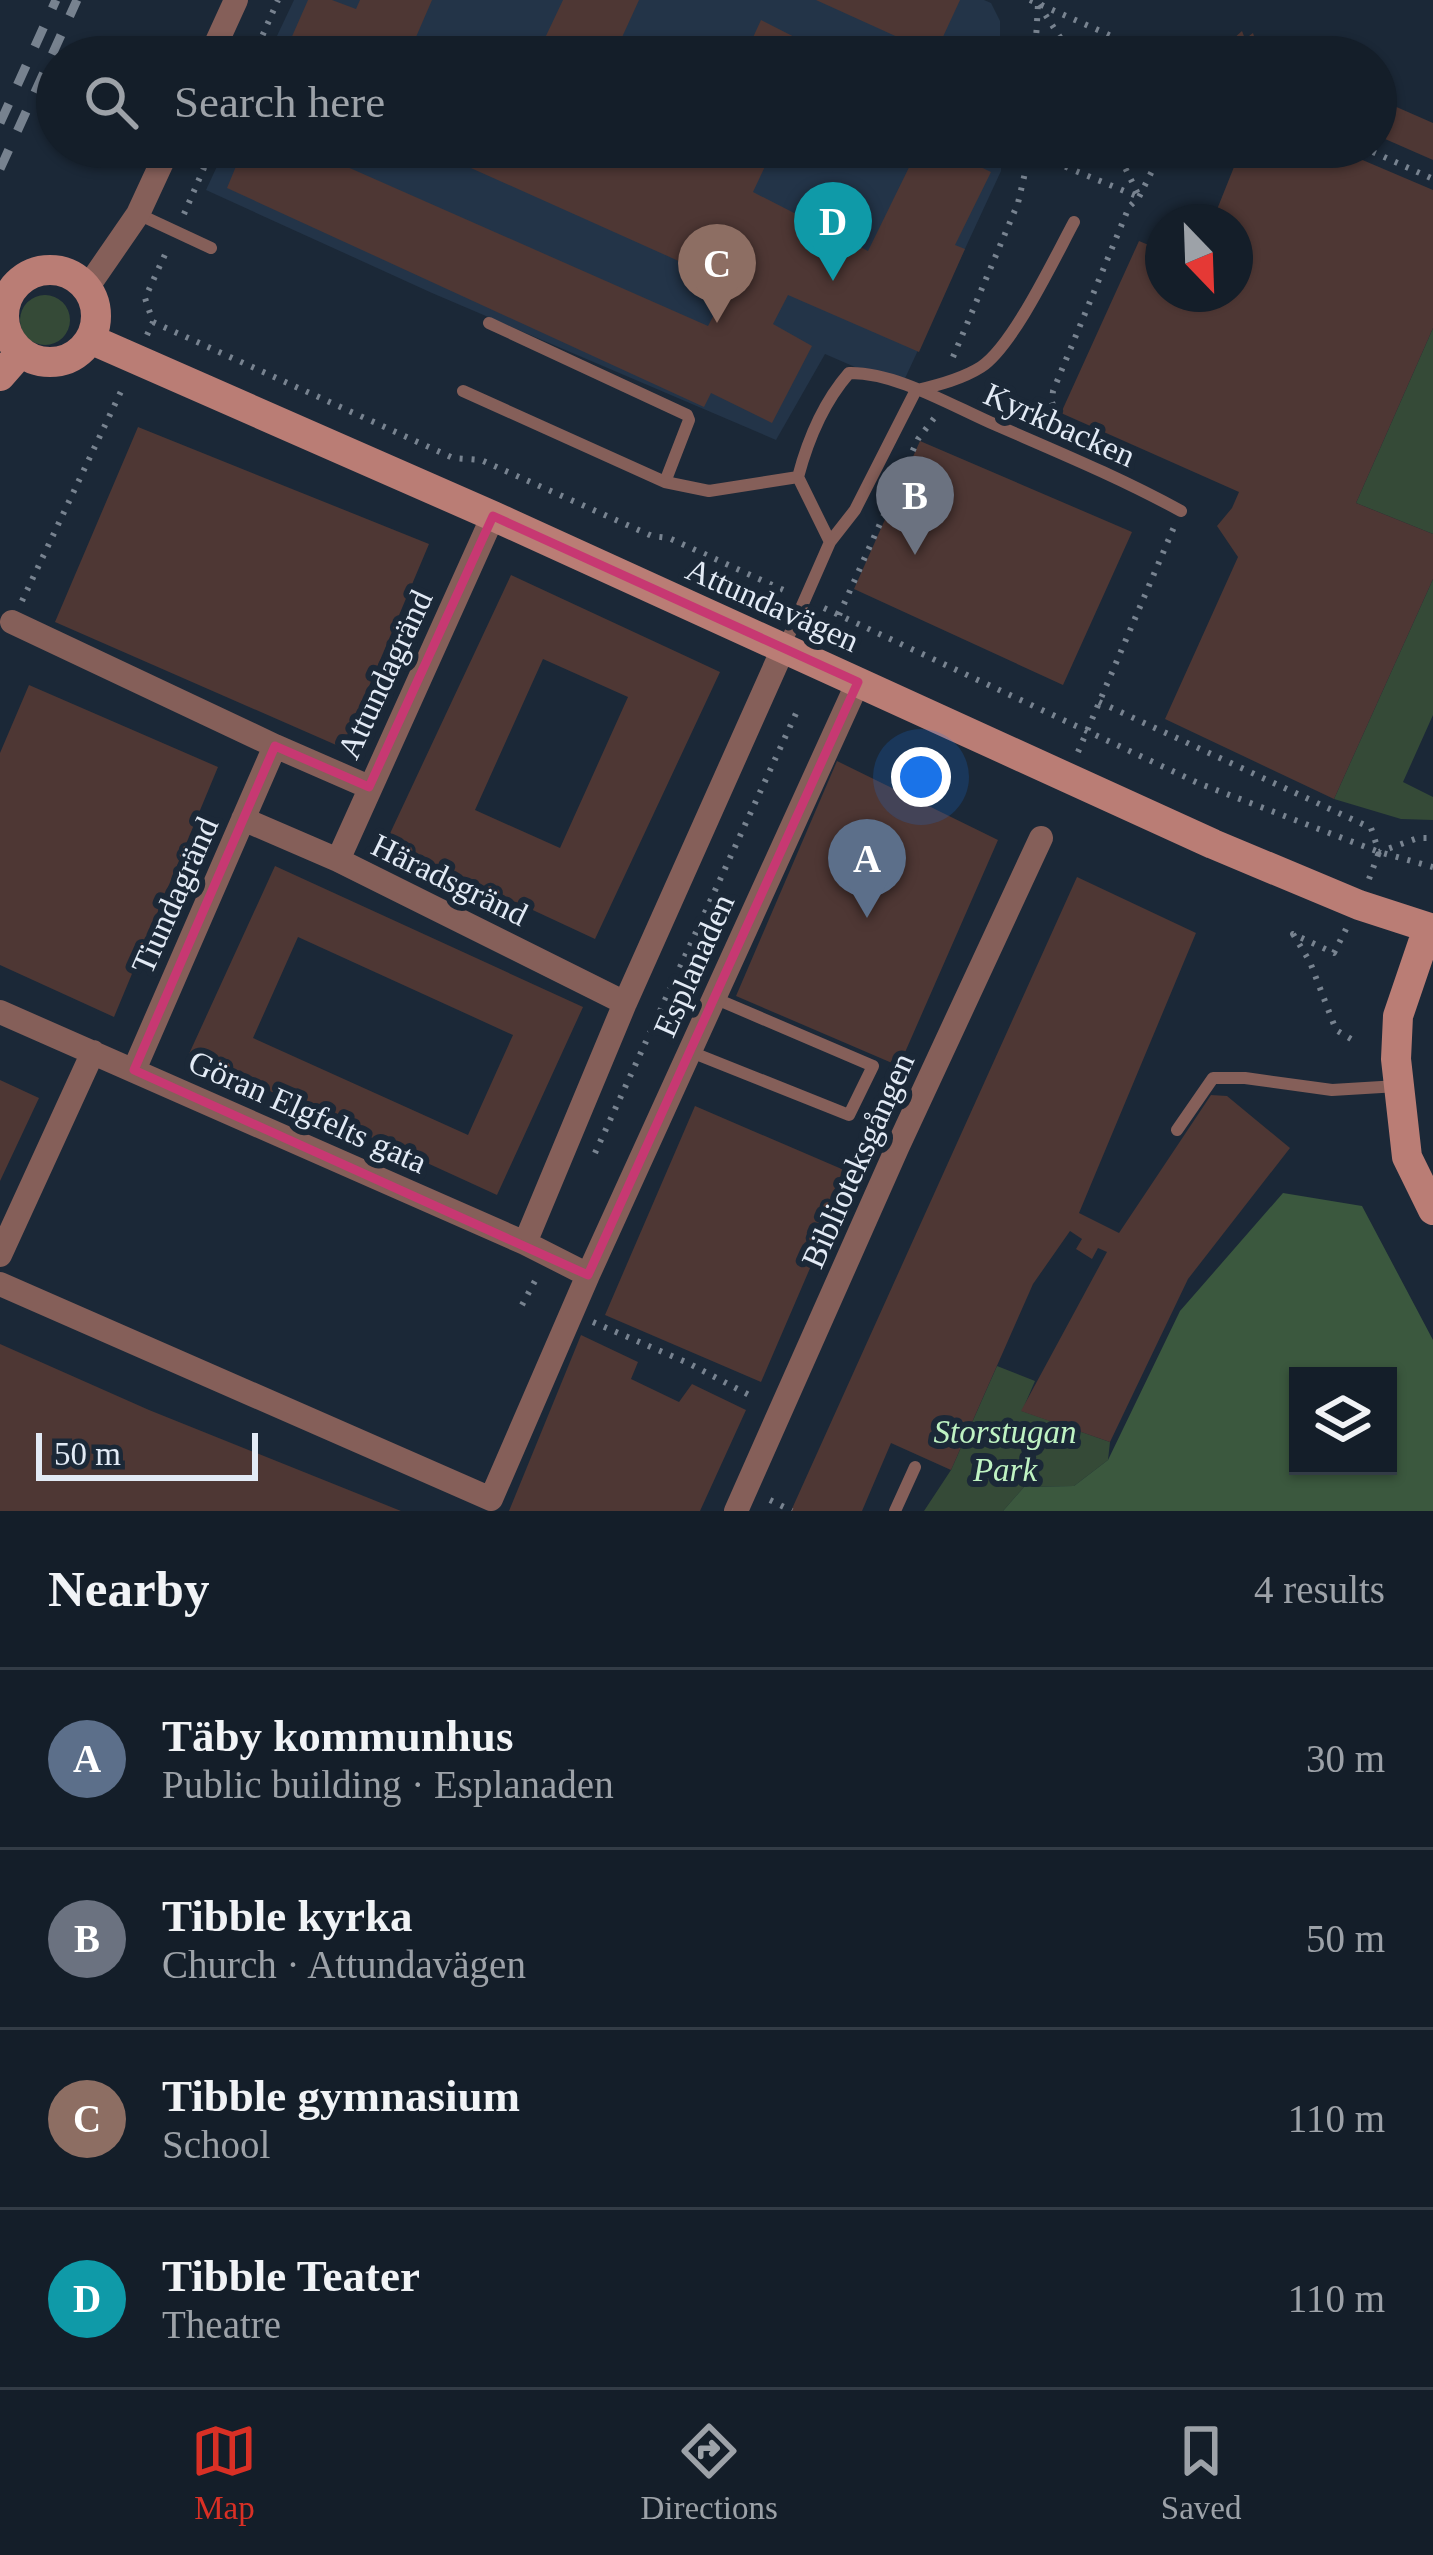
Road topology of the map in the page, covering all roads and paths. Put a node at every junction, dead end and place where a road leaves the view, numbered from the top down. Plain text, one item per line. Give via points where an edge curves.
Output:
1 (236, 0) edge
2 (278, 0) edge
3 (1035, 1) edge
4 (220, 36) edge
5 (262, 36) edge
6 (1036, 36) edge
7 (1059, 36) edge
8 (1112, 36) edge
9 (1397, 163) edge
10 (159, 168) edge
11 (1027, 168) edge
12 (1072, 168) edge
13 (1125, 168) edge
14 (1154, 168) edge
15 (1433, 179) edge
16 (1139, 197) junction
17 (138, 214) junction
18 (1074, 222) dead end
19 (211, 248) dead end
20 (87, 288) junction
21 (153, 322) dead end
22 (489, 323) dead end
23 (90, 339) junction
24 (21, 352) junction
25 (136, 359) junction
26 (0, 376) edge
27 (942, 385) junction
28 (916, 390) junction
29 (463, 391) dead end
30 (946, 403) junction
31 (1052, 426) dead end
32 (798, 477) junction
33 (665, 482) junction
34 (1181, 511) joint
35 (493, 516) junction
36 (830, 542) junction
37 (803, 599) junction
38 (839, 615) junction
39 (12, 622) joint
40 (783, 649) junction
41 (858, 682) junction
42 (798, 709) dead end
43 (275, 746) junction
44 (369, 787) junction
45 (243, 819) junction
46 (1041, 838) dead end
47 (1433, 838) edge
48 (1379, 853) junction
49 (338, 860) junction
50 (1433, 867) edge
51 (1431, 928) edge
52 (1334, 952) dead end
53 (714, 998) junction
54 (625, 1003) junction
55 (0, 1012) edge
56 (1351, 1039) dead end
57 (93, 1052) junction
58 (689, 1052) junction
59 (134, 1070) junction
60 (1399, 1086) junction
61 (1177, 1130) dead end
62 (594, 1155) dead end
63 (1433, 1210) edge
64 (537, 1249) junction
65 (0, 1256) edge
66 (588, 1275) junction
67 (0, 1284) edge
68 (523, 1305) dead end
69 (587, 1320) dead end
70 (753, 1397) dead end
71 (915, 1467) dead end
72 (736, 1511) edge
73 (895, 1511) edge

1 - 4 street
2 - 5 path
3 - 6 path
3 - 7 path
3 - 8 path
9 - 15 path
10 - 17 street
11 - 27 path
12 - 16 path
13 - 16 path
14 - 16 path
16 - 31 path via 1053,392
17 - 19 lane
17 - 20 street
18 - 27 lane via 1005,345 982,367
20 - 23 street via 95,304
20 - 24 street via 58,271 25,278 5,305 4,322
21 - 37 path via 453,458 481,460
22 - 33 lane via 687,415
23 - 24 street via 59,361
23 - 25 street, Attundavägen
24 - 26 street
25 - 35 street, Attundavägen
25 - 39 path
27 - 28 lane
28 - 30 lane, Kyrkbacken
28 - 32 lane, Kyrkbacken via 873,373 849,374 832,393
28 - 36 lane via 855,510
29 - 33 lane
30 - 34 lane, Kyrkbacken
30 - 38 path via 918,439
32 - 33 lane via 709,491
32 - 36 lane
34 - 48 path via 1099,702 1371,829
35 - 40 street, Attundavägen
35 - 44 street, Attundagränd
36 - 37 lane
37 - 38 path
37 - 40 lane
38 - 48 path via 1198,783
39 - 43 street, Häradsgränd
40 - 41 street, Attundavägen
40 - 54 street, Esplanaden
41 - 51 street, Attundavägen via 1213,844
41 - 53 street, Esplanaden
42 - 62 path
43 - 44 street, Häradsgränd
43 - 45 street, Tiundagränd
44 - 49 street, Attundagränd
45 - 49 street, Häradsgränd
45 - 59 street, Tiundagränd
46 - 72 street, Biblioteksgången
47 - 48 path
48 - 50 path
49 - 54 street, Häradsgränd
51 - 60 street via 1398,1016
52 - 56 path via 1293,934 1336,1030
53 - 58 street, Esplanaden
53 - 58 lane via 873,1066 849,1115
54 - 64 street, Esplanaden
55 - 57 street, Göran Elgfelts gata
57 - 59 street, Göran Elgfelts gata
57 - 65 street
58 - 66 street, Esplanaden
59 - 64 street, Göran Elgfelts gata
60 - 61 lane via 1332,1090 1213,1078
60 - 63 street via 1407,1157
64 - 66 street, Göran Elgfelts gata
64 - 68 path
66 - 67 street, Esplanaden via 491,1499
69 - 70 path
71 - 73 lane

